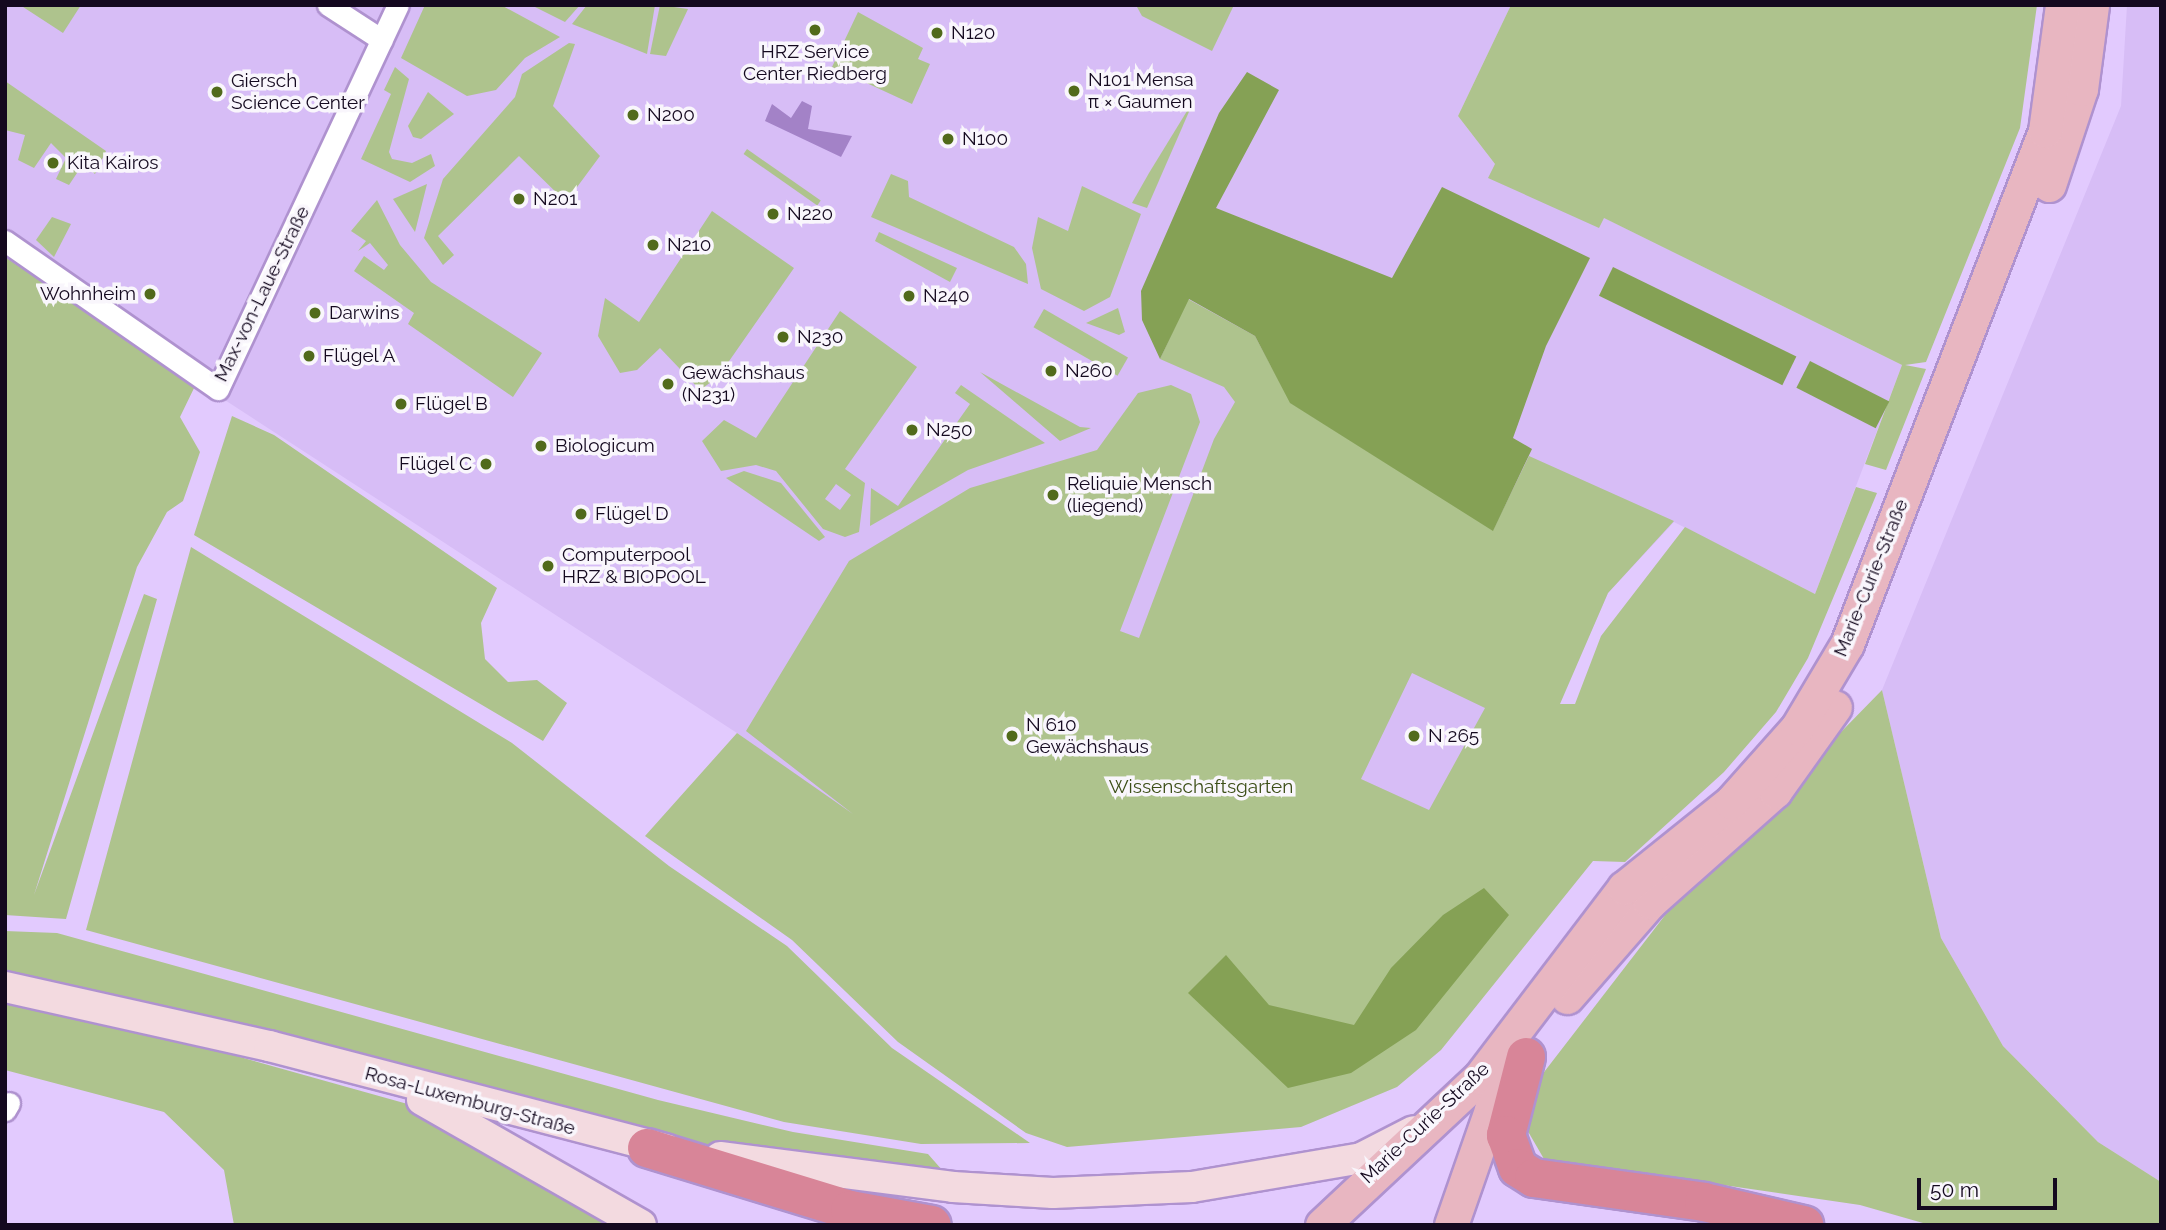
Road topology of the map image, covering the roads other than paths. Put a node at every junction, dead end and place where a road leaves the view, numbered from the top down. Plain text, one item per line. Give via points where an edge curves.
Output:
1 (328, 5) edge
2 (398, 5) edge
3 (2062, 5) edge
4 (2092, 5) edge
5 (382, 40) junction
6 (5, 241) edge
7 (5, 987) edge
8 (1526, 1058) junction
9 (388, 1080) junction
10 (1427, 1124) junction
11 (647, 1148) junction
12 (641, 1225) edge
13 (932, 1225) edge
14 (1322, 1225) edge
15 (1451, 1225) edge
16 (1804, 1225) edge

1 - 5 street
2 - 5 street, Max-von-Laue-Straße
3 - 10 main road, Marie-Curie-Straße via 2045,131 1847,644 1766,766 1625,888 1480,1077
4 - 8 main road, Marie-Curie-Straße via 2072,127 1874,637 1790,774 1616,937
5 - 6 street, Max-von-Laue-Straße via 218,389
7 - 9 main road, Rosa-Luxemburg-Straße via 269,1046
8 - 15 main road, Marie-Curie-Straße via 1491,1110
8 - 16 highway via 1506,1135 1518,1168 1534,1178 1704,1202
9 - 11 main road, Rosa-Luxemburg-Straße
9 - 12 main road
10 - 11 main road via 1361,1158 1320,1168 1192,1188 1067,1192 953,1187
10 - 14 main road, Marie-Curie-Straße
11 - 13 highway, Rosa-Luxemburg-Straße via 850,1210

